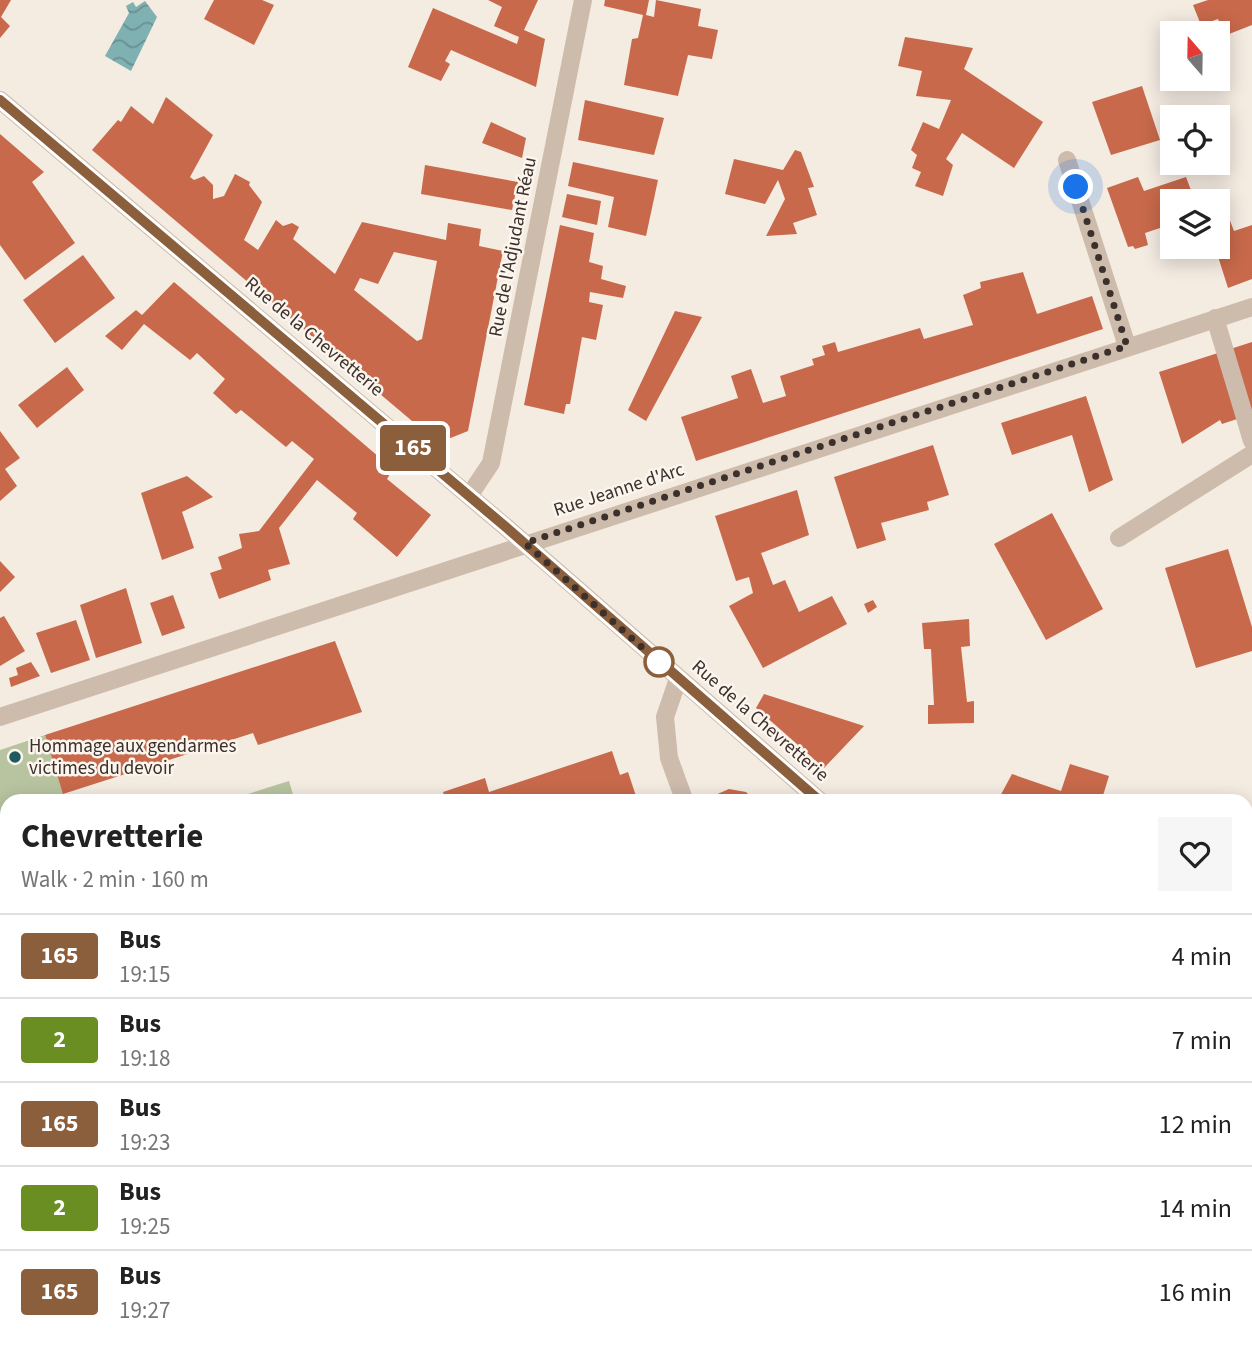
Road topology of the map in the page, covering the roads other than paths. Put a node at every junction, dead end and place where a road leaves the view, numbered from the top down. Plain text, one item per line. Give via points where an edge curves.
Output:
1 (583, 0) edge
2 (0, 100) edge
3 (1067, 160) dead end
4 (1252, 307) edge
5 (1215, 318) junction
6 (1127, 346) junction
7 (1252, 441) edge
8 (1252, 454) edge
9 (469, 496) junction
10 (1119, 538) dead end
11 (525, 543) junction
12 (678, 678) junction
13 (0, 717) edge
14 (682, 794) edge
15 (812, 794) edge

1 - 9 street, Rue de l'Adjudant Réau via 491,463
2 - 9 street, Rue de la Chevretterie
3 - 6 street
4 - 5 street, Rue Jeanne d'Arc
5 - 6 street, Rue Jeanne d'Arc
5 - 7 street
6 - 11 street, Rue Jeanne d'Arc
8 - 10 street
9 - 11 street, Rue de la Chevretterie
11 - 12 street, Rue de la Chevretterie
11 - 13 street, Rue Jeanne d'Arc
12 - 14 street via 665,717 668,758
12 - 15 street, Rue de la Chevretterie

